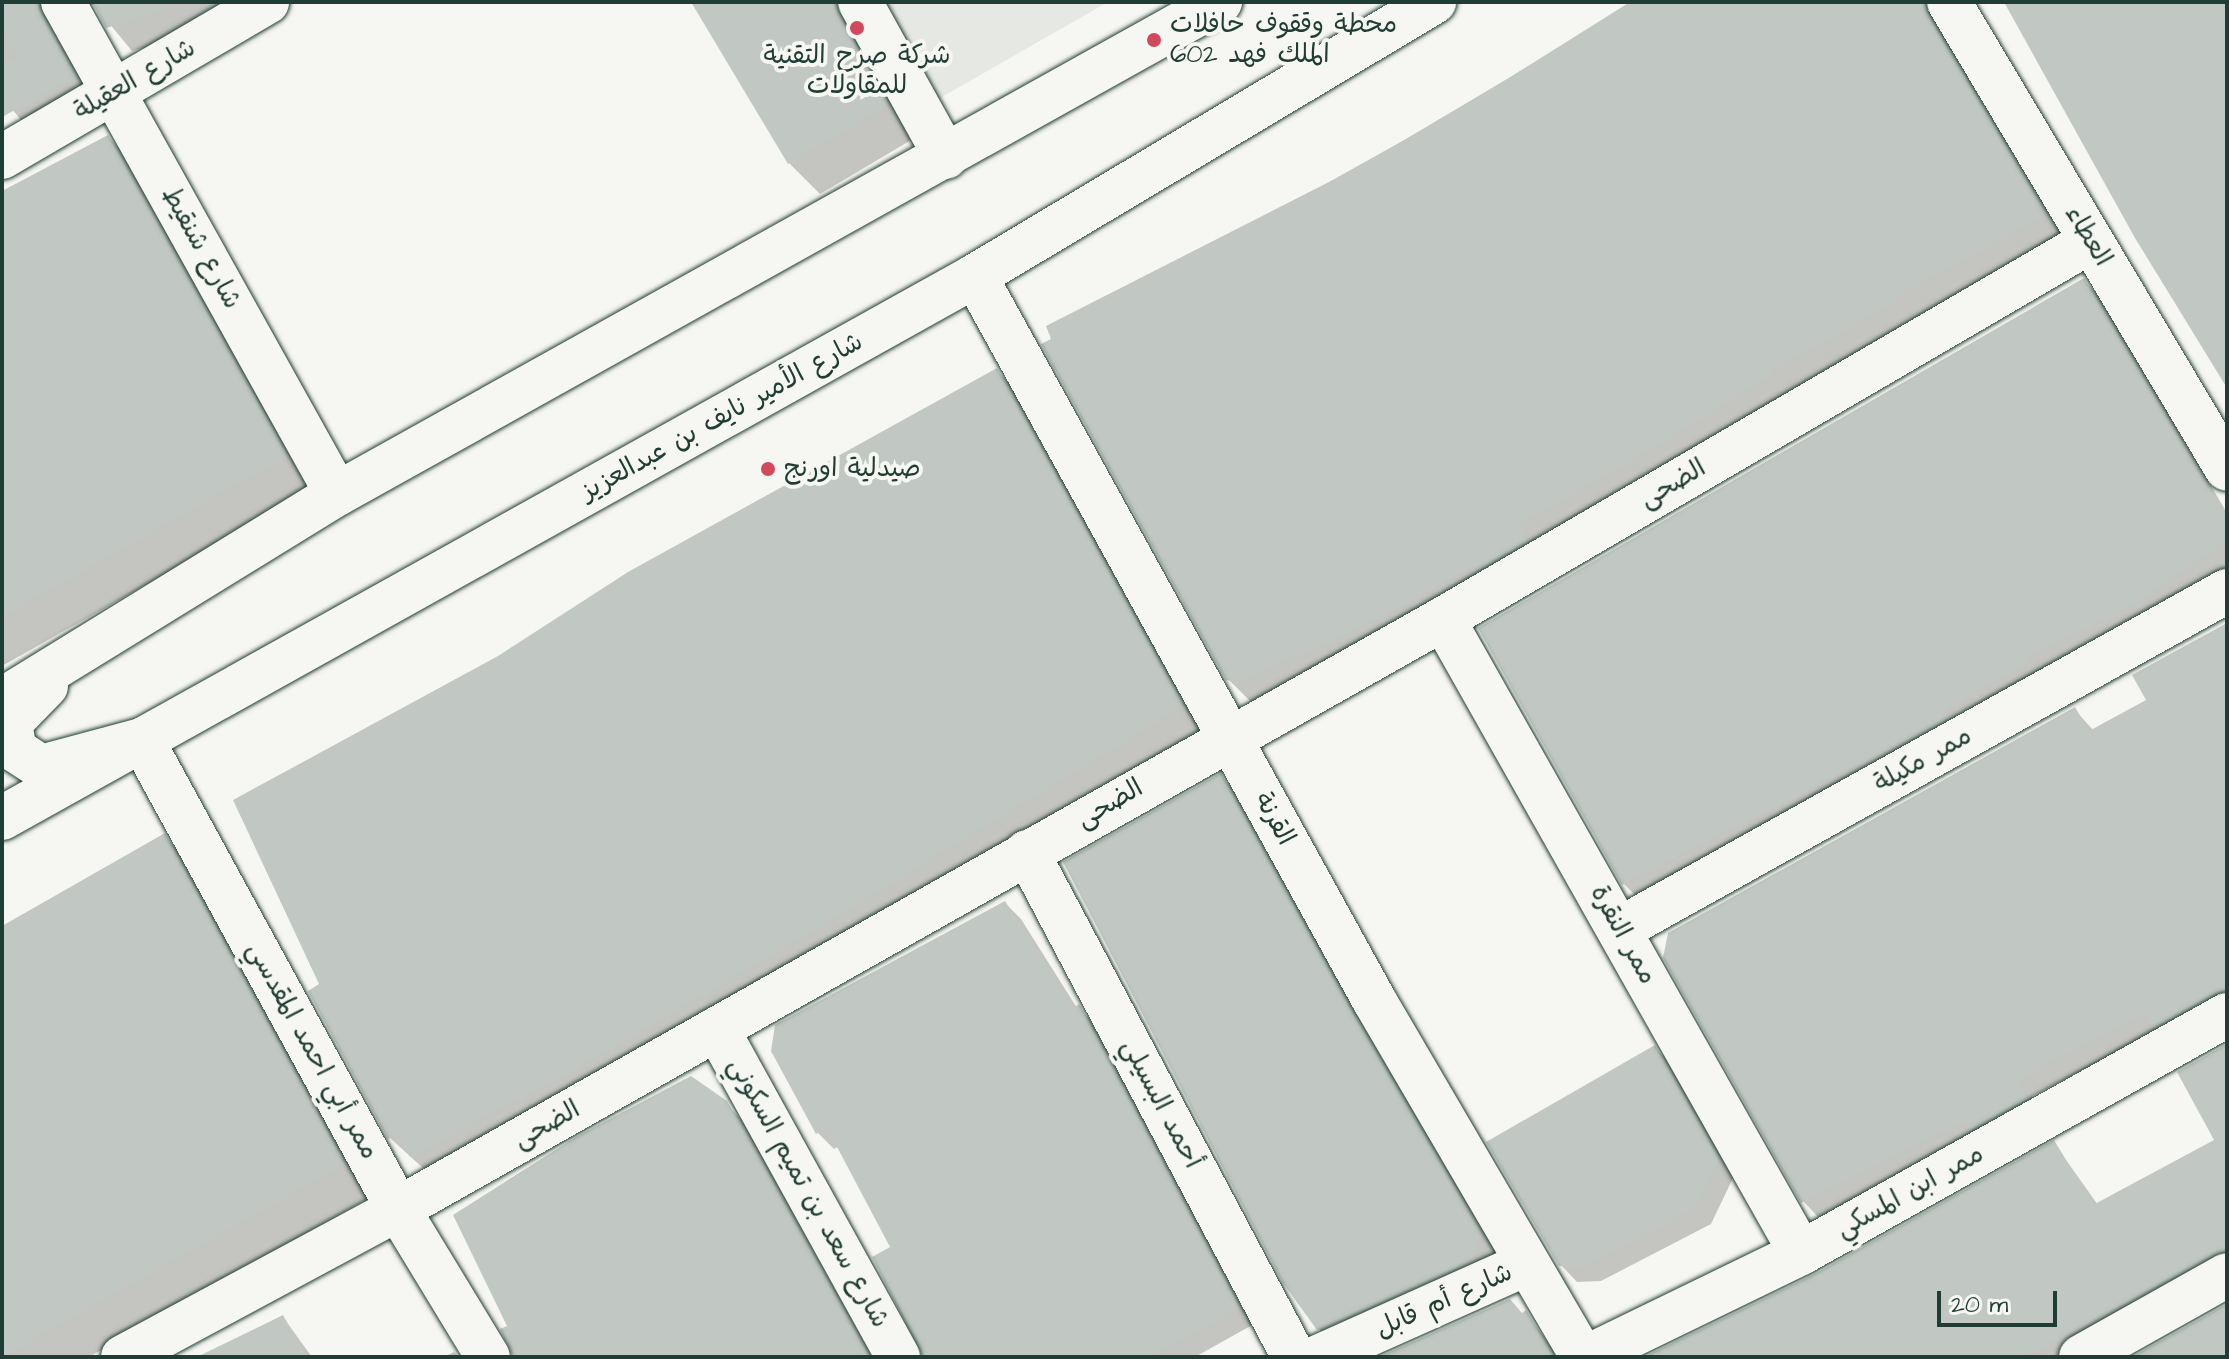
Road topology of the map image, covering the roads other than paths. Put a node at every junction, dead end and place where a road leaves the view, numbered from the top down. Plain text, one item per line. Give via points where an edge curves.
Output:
1 (63, 2) edge
2 (267, 2) edge
3 (860, 2) edge
4 (1220, 2) edge
5 (1434, 2) edge
6 (1949, 2) edge
7 (114, 92) junction
8 (2, 157) edge
9 (946, 157) junction
10 (2091, 241) junction
11 (975, 276) junction
12 (2227, 469) edge
13 (337, 494) junction
14 (2227, 591) edge
15 (1443, 619) junction
16 (72, 659) junction
17 (2, 700) edge
18 (1228, 737) junction
19 (142, 740) junction
20 (2, 818) edge
21 (1027, 852) junction
22 (1620, 929) junction
23 (2227, 1015) edge
24 (717, 1029) junction
25 (398, 1209) junction
26 (1801, 1253) junction
27 (1526, 1264) junction
28 (2227, 1275) edge
29 (123, 1357) edge
30 (488, 1357) edge
31 (898, 1357) edge
32 (1294, 1357) edge
33 (1318, 1357) edge
34 (1585, 1357) edge
35 (2081, 1357) edge

1 - 7 street, شارع شنقيط
2 - 7 street, شارع العقيلة
3 - 9 street
4 - 9 street
5 - 11 street, شارع الأمير نايف بن عبدالعزيز
6 - 10 street, العطاء
7 - 8 street, شارع العقيلة
7 - 13 street, شارع شنقيط
9 - 13 street
10 - 12 street, العطاء
10 - 15 street, الضحى
11 - 18 street, القرنة
11 - 19 street, شارع الأمير نايف بن عبدالعزيز
13 - 16 street
14 - 22 street, ممر مكيلة
15 - 18 street, الضحى
15 - 22 street, ممر النقرة
16 - 17 street
16 - 19 street via 10,723 15,750 41,767
18 - 21 street, الضحى
18 - 27 street, القرنة
19 - 20 street, شارع الأمير نايف بن عبدالعزيز
19 - 25 street, ممر أبي احمد المقدسي
21 - 24 street, الضحى
21 - 32 street, أحمد البسيلي
22 - 26 street, ممر النقرة
23 - 26 street, ممر ابن المسكي
24 - 25 street, الضحى
24 - 31 street, شارع سعد بن تميم السكوني
25 - 29 street, الضحى
25 - 30 street, ممر أبي احمد المقدسي
26 - 34 street, ممر ابن المسكي
27 - 33 street, شارع أم قابل
27 - 34 street, القرنة
28 - 35 street

